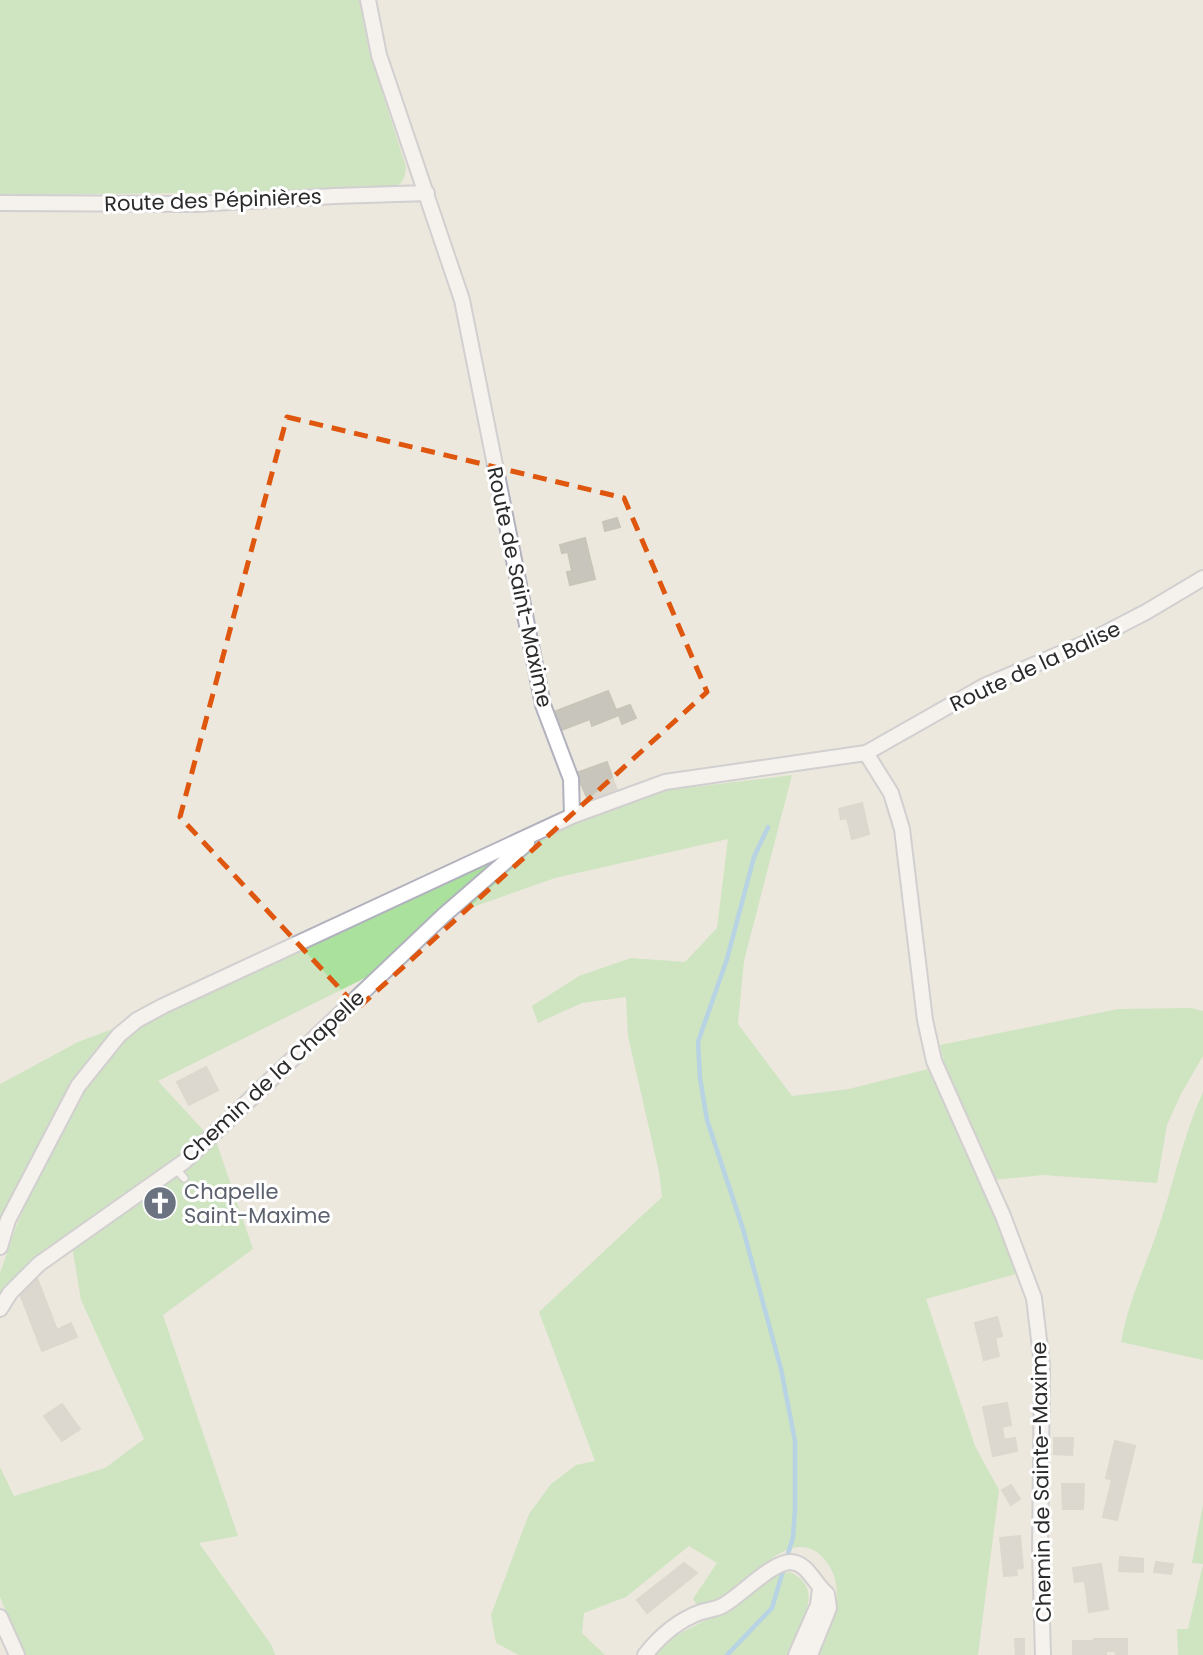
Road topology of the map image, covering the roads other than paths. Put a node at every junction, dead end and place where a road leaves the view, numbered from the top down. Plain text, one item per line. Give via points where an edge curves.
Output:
1 (368, 0) edge
2 (427, 193) junction
3 (0, 203) edge
4 (1203, 578) edge
5 (866, 752) junction
6 (572, 816) junction
7 (539, 833) junction
8 (0, 1247) edge
9 (0, 1309) edge
10 (820, 1590) junction
11 (0, 1617) edge
12 (17, 1655) edge
13 (645, 1655) edge
14 (796, 1655) edge
15 (810, 1655) edge
16 (1043, 1655) edge

1 - 2 street, Route de Saint-Maxime via 379,55
2 - 3 street, Route des Pépinières via 197,204
2 - 6 street, Route de Saint-Maxime via 462,300 543,705 571,779
4 - 5 street, Route de la Balise via 1101,635 985,686
5 - 6 street via 665,782
5 - 16 street, Chemin de Sainte-Maxime via 891,793 902,829 934,1061 1034,1298 1042,1365
6 - 7 street
7 - 8 street via 137,1020 78,1086 8,1220
7 - 9 street, Chemin de la Chapelle via 444,915 180,1173 39,1264
10 - 13 street via 806,1569 783,1565 722,1606 681,1623
10 - 14 street
10 - 15 street via 827,1594 829,1608
11 - 12 street

